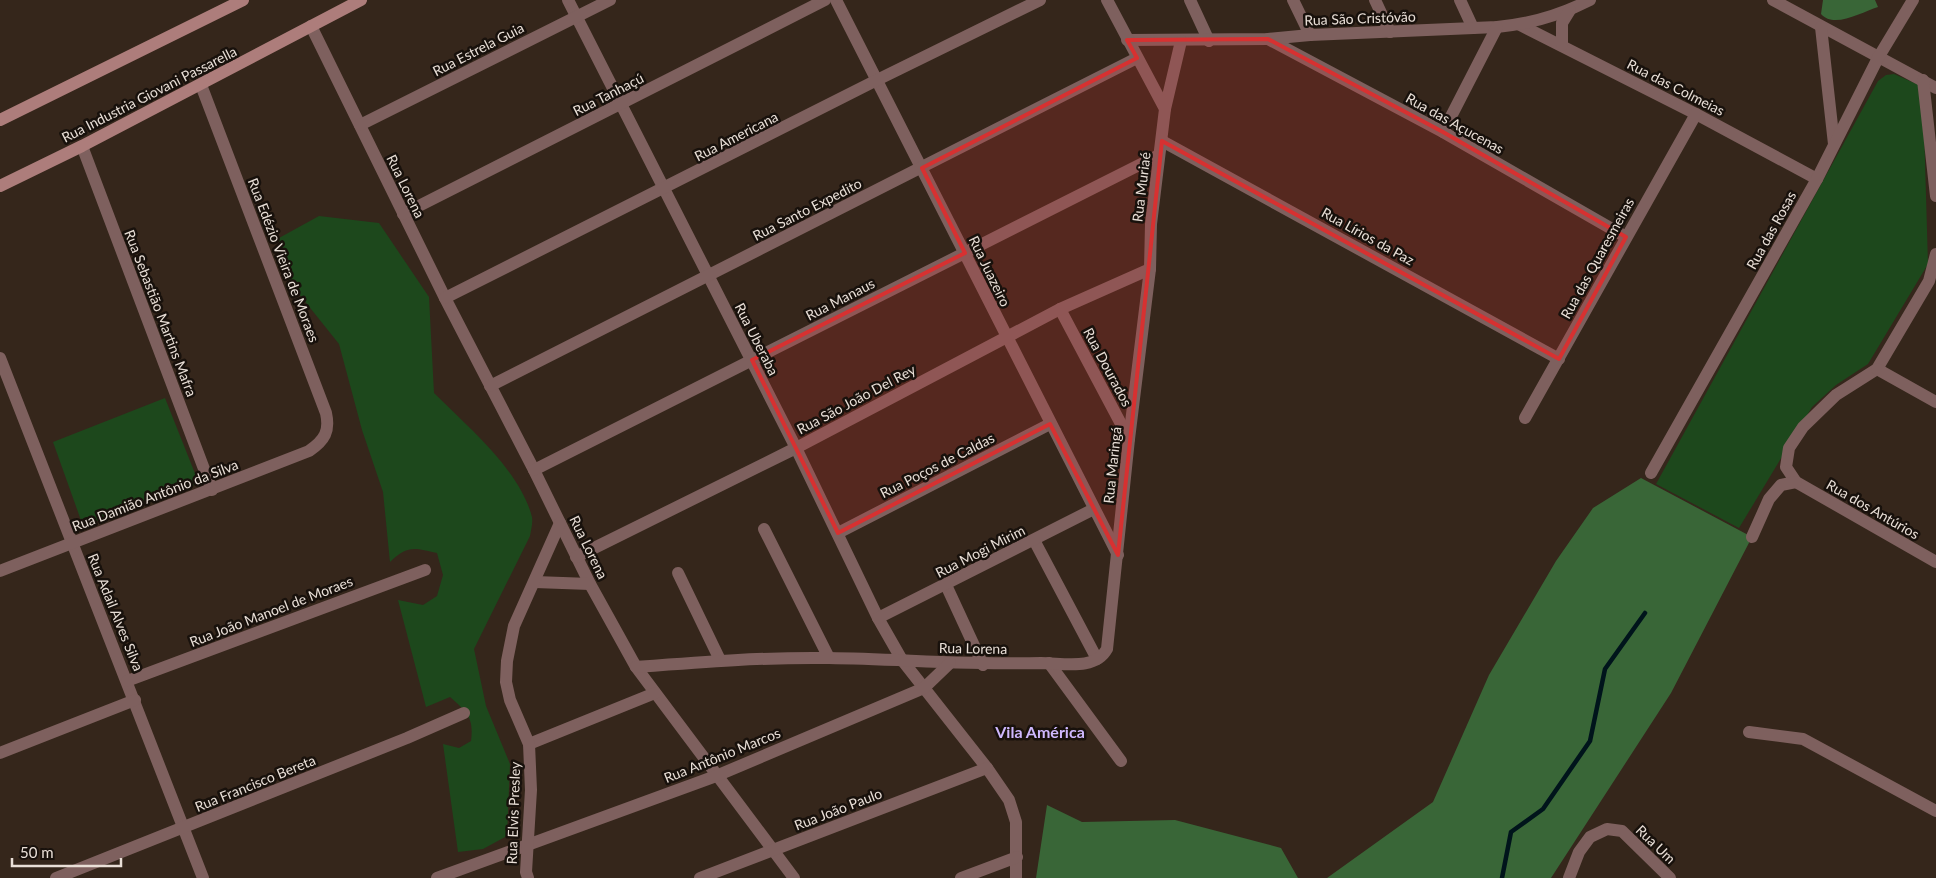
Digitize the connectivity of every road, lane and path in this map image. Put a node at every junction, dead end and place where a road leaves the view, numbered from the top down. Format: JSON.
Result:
{"nodes":[{"id":1,"x":243,"y":0,"type":"edge"},
{"id":2,"x":361,"y":0,"type":"edge"},
{"id":3,"x":568,"y":0,"type":"edge"},
{"id":4,"x":610,"y":0,"type":"edge"},
{"id":5,"x":825,"y":0,"type":"edge"},
{"id":6,"x":836,"y":0,"type":"edge"},
{"id":7,"x":1040,"y":0,"type":"edge"},
{"id":8,"x":1107,"y":0,"type":"edge"},
{"id":9,"x":1190,"y":0,"type":"edge"},
{"id":10,"x":1293,"y":0,"type":"edge"},
{"id":11,"x":1375,"y":0,"type":"edge"},
{"id":12,"x":1460,"y":0,"type":"edge"},
{"id":13,"x":1590,"y":0,"type":"edge"},
{"id":14,"x":1773,"y":0,"type":"edge"},
{"id":15,"x":1913,"y":0,"type":"edge"},
{"id":16,"x":229,"y":3,"type":"edge"},
{"id":17,"x":1568,"y":5,"type":"edge"},
{"id":18,"x":576,"y":17,"type":"junction"},
{"id":19,"x":1520,"y":25,"type":"junction"},
{"id":20,"x":311,"y":26,"type":"junction"},
{"id":21,"x":1473,"y":28,"type":"junction"},
{"id":22,"x":1497,"y":28,"type":"junction"},
{"id":23,"x":1820,"y":28,"type":"junction"},
{"id":24,"x":1390,"y":32,"type":"junction"},
{"id":25,"x":1310,"y":35,"type":"junction"},
{"id":26,"x":1268,"y":39,"type":"junction"},
{"id":27,"x":1127,"y":40,"type":"junction"},
{"id":28,"x":1209,"y":40,"type":"junction"},
{"id":29,"x":1181,"y":41,"type":"junction"},
{"id":30,"x":1562,"y":45,"type":"junction"},
{"id":31,"x":1137,"y":58,"type":"junction"},
{"id":32,"x":1878,"y":58,"type":"junction"},
{"id":33,"x":877,"y":80,"type":"junction"},
{"id":34,"x":1923,"y":80,"type":"junction"},
{"id":35,"x":201,"y":85,"type":"junction"},
{"id":36,"x":1936,"y":88,"type":"edge"},
{"id":37,"x":620,"y":105,"type":"junction"},
{"id":38,"x":1165,"y":109,"type":"junction"},
{"id":39,"x":1696,"y":114,"type":"junction"},
{"id":40,"x":0,"y":120,"type":"edge"},
{"id":41,"x":360,"y":125,"type":"junction"},
{"id":42,"x":1443,"y":132,"type":"junction"},
{"id":43,"x":1936,"y":136,"type":"edge"},
{"id":44,"x":1162,"y":141,"type":"junction"},
{"id":45,"x":1834,"y":144,"type":"junction"},
{"id":46,"x":82,"y":146,"type":"junction"},
{"id":47,"x":1930,"y":153,"type":"junction"},
{"id":48,"x":1159,"y":155,"type":"junction"},
{"id":49,"x":922,"y":168,"type":"junction"},
{"id":50,"x":1817,"y":179,"type":"junction"},
{"id":51,"x":0,"y":186,"type":"edge"},
{"id":52,"x":663,"y":190,"type":"junction"},
{"id":53,"x":1936,"y":196,"type":"edge"},
{"id":54,"x":403,"y":214,"type":"junction"},
{"id":55,"x":1626,"y":237,"type":"junction"},
{"id":56,"x":965,"y":252,"type":"junction"},
{"id":57,"x":1936,"y":254,"type":"edge"},
{"id":58,"x":1150,"y":269,"type":"junction"},
{"id":59,"x":708,"y":276,"type":"junction"},
{"id":60,"x":445,"y":298,"type":"junction"},
{"id":61,"x":1060,"y":309,"type":"junction"},
{"id":62,"x":1006,"y":337,"type":"junction"},
{"id":63,"x":0,"y":358,"type":"edge"},
{"id":64,"x":1559,"y":358,"type":"junction"},
{"id":65,"x":752,"y":360,"type":"junction"},
{"id":66,"x":1877,"y":369,"type":"junction"},
{"id":67,"x":490,"y":386,"type":"junction"},
{"id":68,"x":1936,"y":402,"type":"edge"},
{"id":69,"x":1525,"y":418,"type":"dead end"},
{"id":70,"x":1050,"y":424,"type":"junction"},
{"id":71,"x":1129,"y":439,"type":"junction"},
{"id":72,"x":319,"y":444,"type":"joint"},
{"id":73,"x":796,"y":448,"type":"junction"},
{"id":74,"x":534,"y":470,"type":"junction"},
{"id":75,"x":1651,"y":473,"type":"dead end"},
{"id":76,"x":1796,"y":482,"type":"junction"},
{"id":77,"x":212,"y":490,"type":"junction"},
{"id":78,"x":1094,"y":509,"type":"junction"},
{"id":79,"x":560,"y":523,"type":"junction"},
{"id":80,"x":764,"y":529,"type":"dead end"},
{"id":81,"x":838,"y":533,"type":"junction"},
{"id":82,"x":1752,"y":537,"type":"dead end"},
{"id":83,"x":1034,"y":540,"type":"junction"},
{"id":84,"x":72,"y":543,"type":"junction"},
{"id":85,"x":1118,"y":555,"type":"junction"},
{"id":86,"x":576,"y":557,"type":"junction"},
{"id":87,"x":1936,"y":562,"type":"edge"},
{"id":88,"x":425,"y":570,"type":"dead end"},
{"id":89,"x":0,"y":571,"type":"edge"},
{"id":90,"x":678,"y":572,"type":"dead end"},
{"id":91,"x":535,"y":582,"type":"junction"},
{"id":92,"x":590,"y":584,"type":"junction"},
{"id":93,"x":946,"y":585,"type":"junction"},
{"id":94,"x":878,"y":618,"type":"junction"},
{"id":95,"x":829,"y":658,"type":"junction"},
{"id":96,"x":1097,"y":659,"type":"junction"},
{"id":97,"x":720,"y":660,"type":"junction"},
{"id":98,"x":902,"y":660,"type":"junction"},
{"id":99,"x":950,"y":663,"type":"junction"},
{"id":100,"x":1049,"y":663,"type":"junction"},
{"id":101,"x":983,"y":665,"type":"junction"},
{"id":102,"x":636,"y":667,"type":"junction"},
{"id":103,"x":127,"y":681,"type":"junction"},
{"id":104,"x":924,"y":688,"type":"junction"},
{"id":105,"x":655,"y":693,"type":"junction"},
{"id":106,"x":134,"y":700,"type":"junction"},
{"id":107,"x":464,"y":713,"type":"dead end"},
{"id":108,"x":1750,"y":732,"type":"dead end"},
{"id":109,"x":528,"y":744,"type":"junction"},
{"id":110,"x":0,"y":753,"type":"edge"},
{"id":111,"x":1120,"y":761,"type":"dead end"},
{"id":112,"x":987,"y":768,"type":"junction"},
{"id":113,"x":716,"y":776,"type":"junction"},
{"id":114,"x":1936,"y":811,"type":"edge"},
{"id":115,"x":182,"y":828,"type":"junction"},
{"id":116,"x":529,"y":843,"type":"junction"},
{"id":117,"x":772,"y":850,"type":"junction"},
{"id":118,"x":1017,"y":857,"type":"junction"},
{"id":119,"x":56,"y":878,"type":"edge"},
{"id":120,"x":202,"y":878,"type":"edge"},
{"id":121,"x":437,"y":878,"type":"edge"},
{"id":122,"x":528,"y":878,"type":"edge"},
{"id":123,"x":700,"y":878,"type":"edge"},
{"id":124,"x":794,"y":878,"type":"edge"},
{"id":125,"x":961,"y":878,"type":"edge"},
{"id":126,"x":1016,"y":878,"type":"edge"},
{"id":127,"x":1569,"y":878,"type":"edge"},
{"id":128,"x":1670,"y":878,"type":"edge"}],
"edges":[{"from":1,"to":16,"type":"street"},
{"from":2,"to":20,"type":"street","name":"Rua Industria Giovani Passarella"},
{"from":3,"to":18,"type":"street","name":"Rua Uberaba"},
{"from":4,"to":18,"type":"street","name":"Rua Estrela Guia"},
{"from":5,"to":37,"type":"street","name":"Rua Tanhaçú"},
{"from":6,"to":33,"type":"street","name":"Rua Juazeiro"},
{"from":7,"to":33,"type":"street","name":"Rua Americana"},
{"from":8,"to":27,"type":"street"},
{"from":9,"to":28,"type":"street"},
{"from":10,"to":25,"type":"street"},
{"from":11,"to":24,"type":"street"},
{"from":12,"to":21,"type":"street"},
{"from":13,"to":17,"type":"street","name":"Rua São Cristóvão"},
{"from":14,"to":23,"type":"street"},
{"from":15,"to":32,"type":"street","name":"Rua das Rosas"},
{"from":16,"to":40,"type":"street"},
{"from":17,"to":19,"type":"street","name":"Rua São Cristóvão"},
{"from":17,"to":30,"type":"street"},
{"from":18,"to":37,"type":"street","name":"Rua Uberaba"},
{"from":18,"to":41,"type":"street","name":"Rua Estrela Guia"},
{"from":19,"to":22,"type":"street","name":"Rua São Cristóvão"},
{"from":19,"to":30,"type":"street","name":"Rua das Colmeias"},
{"from":20,"to":35,"type":"street","name":"Rua Industria Giovani Passarella"},
{"from":20,"to":41,"type":"street","name":"Rua Lorena"},
{"from":21,"to":22,"type":"street","name":"Rua São Cristóvão"},
{"from":21,"to":24,"type":"street","name":"Rua São Cristóvão"},
{"from":22,"to":42,"type":"street"},
{"from":23,"to":32,"type":"street"},
{"from":23,"to":45,"type":"street"},
{"from":24,"to":25,"type":"street","name":"Rua São Cristóvão"},
{"from":25,"to":26,"type":"street","name":"Rua São Cristóvão"},
{"from":26,"to":28,"type":"street","name":"Rua São Cristóvão"},
{"from":26,"to":42,"type":"street","name":"Rua das Açucenas"},
{"from":27,"to":29,"type":"street","name":"Rua São Cristóvão"},
{"from":27,"to":31,"type":"street"},
{"from":28,"to":29,"type":"street","name":"Rua São Cristóvão"},
{"from":29,"to":38,"type":"street","name":"Rua Muriaé"},
{"from":30,"to":39,"type":"street","name":"Rua das Colmeias"},
{"from":31,"to":38,"type":"street"},
{"from":31,"to":49,"type":"street","name":"Rua Santo Expedito"},
{"from":32,"to":34,"type":"street"},
{"from":32,"to":45,"type":"street","name":"Rua das Rosas"},
{"from":33,"to":49,"type":"street","name":"Rua Juazeiro"},
{"from":33,"to":52,"type":"street","name":"Rua Americana"},
{"from":34,"to":36,"type":"street"},
{"from":34,"to":47,"type":"street"},
{"from":35,"to":46,"type":"street","name":"Rua Industria Giovani Passarella"},
{"from":35,"to":72,"type":"street","name":"Rua Edézio Vieira de Moraes"},
{"from":37,"to":52,"type":"street","name":"Rua Uberaba"},
{"from":37,"to":54,"type":"street","name":"Rua Tanhaçú"},
{"from":38,"to":44,"type":"street","name":"Rua Muriaé"},
{"from":39,"to":50,"type":"street","name":"Rua das Colmeias"},
{"from":39,"to":55,"type":"street","name":"Rua das Quaresmeiras"},
{"from":41,"to":54,"type":"street","name":"Rua Lorena"},
{"from":42,"to":55,"type":"street","name":"Rua das Açucenas"},
{"from":43,"to":47,"type":"street"},
{"from":44,"to":48,"type":"street","name":"Rua Muriaé"},
{"from":44,"to":64,"type":"street","name":"Rua Lírios da Paz"},
{"from":45,"to":50,"type":"street","name":"Rua das Rosas"},
{"from":46,"to":51,"type":"street","name":"Rua Industria Giovani Passarella"},
{"from":46,"to":77,"type":"street","name":"Rua Sebastião Martins Mafra"},
{"from":47,"to":53,"type":"street"},
{"from":48,"to":56,"type":"street","name":"Rua Manaus"},
{"from":48,"to":58,"type":"street","name":"Rua Muriaé"},
{"from":49,"to":56,"type":"street","name":"Rua Juazeiro"},
{"from":49,"to":59,"type":"street","name":"Rua Santo Expedito"},
{"from":50,"to":75,"type":"street","name":"Rua das Rosas"},
{"from":52,"to":59,"type":"street","name":"Rua Uberaba"},
{"from":52,"to":60,"type":"street","name":"Rua Americana"},
{"from":54,"to":60,"type":"street","name":"Rua Lorena"},
{"from":55,"to":64,"type":"street","name":"Rua das Quaresmeiras"},
{"from":56,"to":62,"type":"street","name":"Rua Juazeiro"},
{"from":56,"to":65,"type":"street","name":"Rua Manaus"},
{"from":57,"to":66,"type":"street"},
{"from":58,"to":61,"type":"street","name":"Rua São João Del Rey"},
{"from":58,"to":71,"type":"street","name":"Rua Maringá"},
{"from":59,"to":65,"type":"street","name":"Rua Uberaba"},
{"from":59,"to":67,"type":"street","name":"Rua Santo Expedito"},
{"from":60,"to":67,"type":"street","name":"Rua Lorena"},
{"from":61,"to":62,"type":"street","name":"Rua São João Del Rey"},
{"from":61,"to":71,"type":"street","name":"Rua Dourados"},
{"from":62,"to":70,"type":"street","name":"Rua Juazeiro"},
{"from":62,"to":73,"type":"street","name":"Rua São João Del Rey"},
{"from":63,"to":84,"type":"street","name":"Rua Adail Alves Silva"},
{"from":64,"to":69,"type":"street","name":"Rua das Quaresmeiras"},
{"from":65,"to":73,"type":"street","name":"Rua Uberaba"},
{"from":65,"to":74,"type":"street","name":"Rua Manaus"},
{"from":66,"to":68,"type":"street"},
{"from":66,"to":76,"type":"street"},
{"from":67,"to":74,"type":"street","name":"Rua Lorena"},
{"from":70,"to":78,"type":"street","name":"Rua Juazeiro"},
{"from":70,"to":81,"type":"street","name":"Rua Poços de Caldas"},
{"from":71,"to":85,"type":"street","name":"Rua Maringá"},
{"from":72,"to":77,"type":"street","name":"Rua Damião Antônio da Silva"},
{"from":73,"to":81,"type":"street","name":"Rua Uberaba"},
{"from":73,"to":86,"type":"street","name":"Rua São João Del Rey"},
{"from":74,"to":79,"type":"street","name":"Rua Lorena"},
{"from":76,"to":82,"type":"street"},
{"from":76,"to":87,"type":"street","name":"Rua dos Antúrios"},
{"from":77,"to":84,"type":"street","name":"Rua Damião Antônio da Silva"},
{"from":78,"to":83,"type":"street","name":"Rua Mogi Mirim"},
{"from":78,"to":85,"type":"street","name":"Rua Juazeiro"},
{"from":79,"to":86,"type":"street","name":"Rua Lorena"},
{"from":79,"to":91,"type":"street","name":"Rua Elvis Presley"},
{"from":80,"to":95,"type":"street"},
{"from":81,"to":94,"type":"street","name":"Rua Uberaba"},
{"from":83,"to":93,"type":"street","name":"Rua Mogi Mirim"},
{"from":83,"to":96,"type":"street"},
{"from":84,"to":89,"type":"street","name":"Rua Damião Antônio da Silva"},
{"from":84,"to":103,"type":"street","name":"Rua Adail Alves Silva"},
{"from":85,"to":96,"type":"street","name":"Rua Maringá"},
{"from":86,"to":92,"type":"street","name":"Rua Lorena"},
{"from":88,"to":103,"type":"street","name":"Rua João Manoel de Moraes"},
{"from":90,"to":97,"type":"street"},
{"from":91,"to":92,"type":"street"},
{"from":91,"to":109,"type":"street","name":"Rua Elvis Presley"},
{"from":92,"to":102,"type":"street","name":"Rua Lorena"},
{"from":93,"to":94,"type":"street","name":"Rua Mogi Mirim"},
{"from":93,"to":101,"type":"street"},
{"from":94,"to":98,"type":"street","name":"Rua Uberaba"},
{"from":95,"to":97,"type":"street","name":"Rua Lorena"},
{"from":95,"to":98,"type":"street","name":"Rua Lorena"},
{"from":96,"to":100,"type":"street","name":"Rua Lorena"},
{"from":97,"to":102,"type":"street","name":"Rua Lorena"},
{"from":98,"to":99,"type":"street","name":"Rua Lorena"},
{"from":98,"to":104,"type":"street","name":"Rua Uberaba"},
{"from":99,"to":101,"type":"street","name":"Rua Lorena"},
{"from":99,"to":104,"type":"street"},
{"from":100,"to":101,"type":"street","name":"Rua Lorena"},
{"from":100,"to":111,"type":"street"},
{"from":102,"to":105,"type":"street"},
{"from":103,"to":106,"type":"street","name":"Rua Adail Alves Silva"},
{"from":104,"to":112,"type":"street","name":"Rua Uberaba"},
{"from":104,"to":113,"type":"street","name":"Rua Antônio Marcos"},
{"from":105,"to":109,"type":"street"},
{"from":105,"to":113,"type":"street"},
{"from":106,"to":110,"type":"street"},
{"from":106,"to":115,"type":"street","name":"Rua Adail Alves Silva"},
{"from":107,"to":115,"type":"street","name":"Rua Francisco Bereta"},
{"from":108,"to":114,"type":"street"},
{"from":109,"to":116,"type":"street","name":"Rua Elvis Presley"},
{"from":112,"to":117,"type":"street","name":"Rua João Paulo"},
{"from":112,"to":118,"type":"street","name":"Rua Uberaba"},
{"from":113,"to":116,"type":"street","name":"Rua Antônio Marcos"},
{"from":113,"to":117,"type":"street"},
{"from":115,"to":119,"type":"street","name":"Rua Francisco Bereta"},
{"from":115,"to":120,"type":"street","name":"Rua Adail Alves Silva"},
{"from":116,"to":121,"type":"street","name":"Rua Antônio Marcos"},
{"from":116,"to":122,"type":"street","name":"Rua Elvis Presley"},
{"from":117,"to":123,"type":"street","name":"Rua João Paulo"},
{"from":117,"to":124,"type":"street"},
{"from":118,"to":125,"type":"street"},
{"from":118,"to":126,"type":"street","name":"Rua Uberaba"},
{"from":127,"to":128,"type":"street","name":"Rua Um"}]}
